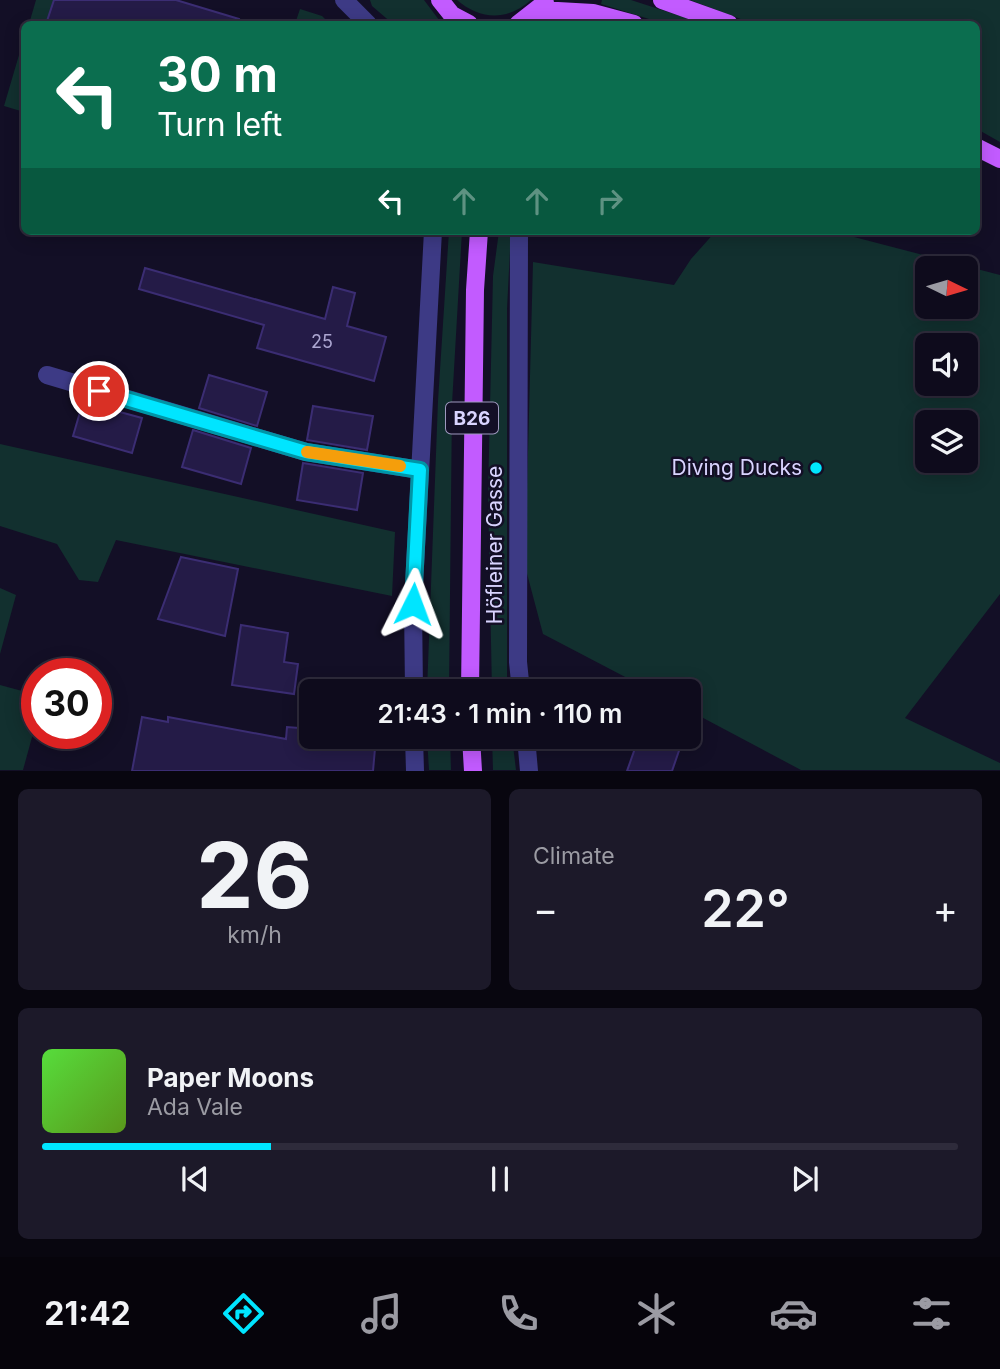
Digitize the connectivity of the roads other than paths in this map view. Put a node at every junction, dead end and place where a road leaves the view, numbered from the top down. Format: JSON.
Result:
{"nodes":[{"id":1,"x":344,"y":0,"type":"edge"},
{"id":2,"x":440,"y":0,"type":"edge"},
{"id":3,"x":662,"y":0,"type":"edge"},
{"id":4,"x":544,"y":5,"type":"edge"},
{"id":5,"x":591,"y":19,"type":"edge"},
{"id":6,"x":365,"y":21,"type":"edge"},
{"id":7,"x":463,"y":21,"type":"edge"},
{"id":8,"x":522,"y":21,"type":"edge"},
{"id":9,"x":721,"y":21,"type":"edge"},
{"id":10,"x":980,"y":150,"type":"edge"},
{"id":11,"x":1000,"y":159,"type":"edge"},
{"id":12,"x":433,"y":235,"type":"edge"},
{"id":13,"x":479,"y":235,"type":"edge"},
{"id":14,"x":519,"y":235,"type":"edge"},
{"id":15,"x":47,"y":375,"type":"dead end"},
{"id":16,"x":420,"y":470,"type":"junction"},
{"id":17,"x":414,"y":679,"type":"edge"},
{"id":18,"x":470,"y":679,"type":"edge"},
{"id":19,"x":520,"y":679,"type":"edge"},
{"id":20,"x":414,"y":749,"type":"edge"},
{"id":21,"x":472,"y":749,"type":"edge"},
{"id":22,"x":527,"y":749,"type":"edge"},
{"id":23,"x":415,"y":771,"type":"edge"},
{"id":24,"x":473,"y":771,"type":"edge"},
{"id":25,"x":529,"y":771,"type":"edge"}],
"edges":[{"from":1,"to":6,"type":"street"},
{"from":2,"to":7,"type":"main road"},
{"from":3,"to":9,"type":"main road"},
{"from":4,"to":5,"type":"main road"},
{"from":4,"to":8,"type":"main road"},
{"from":10,"to":11,"type":"main road"},
{"from":12,"to":16,"type":"street"},
{"from":13,"to":18,"type":"main road","number":"B26"},
{"from":14,"to":19,"type":"street","name":"Höfleiner Gasse"},
{"from":15,"to":16,"type":"street"},
{"from":16,"to":17,"type":"street"},
{"from":20,"to":23,"type":"street"},
{"from":21,"to":24,"type":"main road"},
{"from":22,"to":25,"type":"street"}]}
